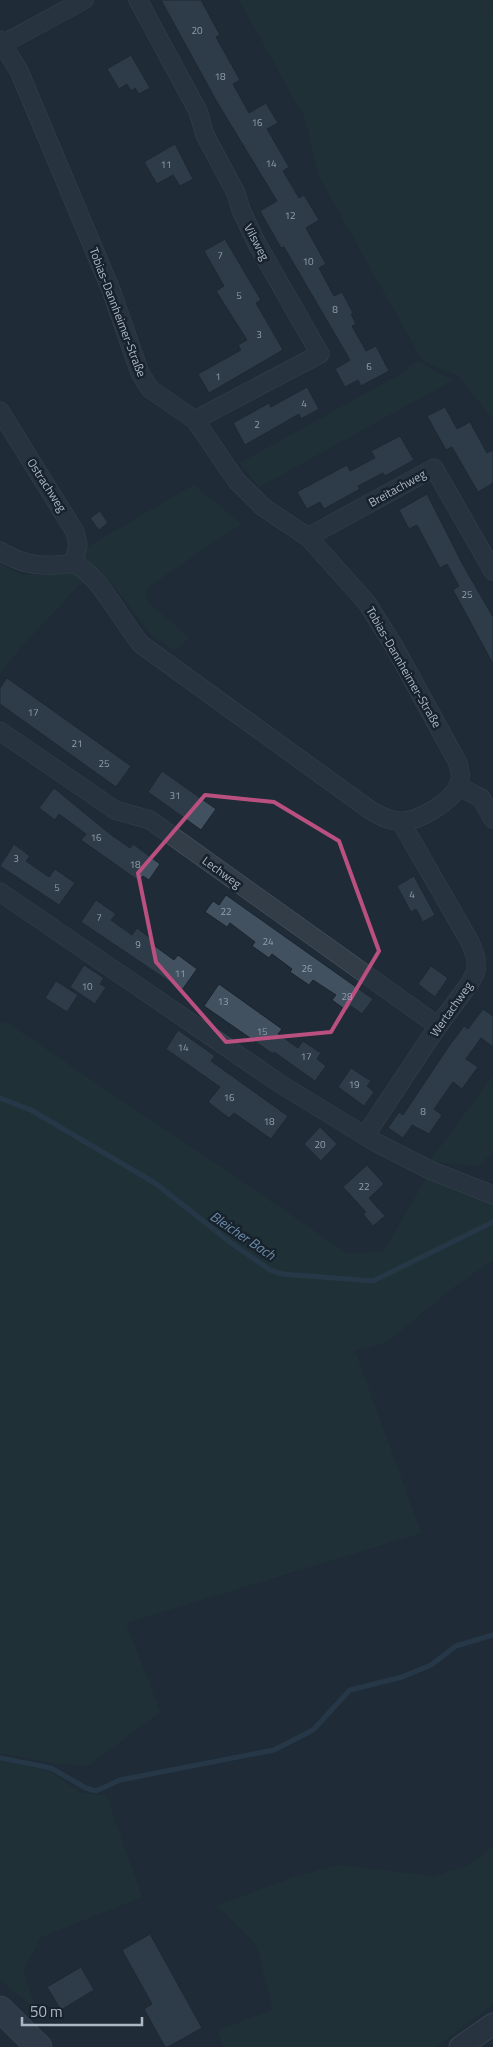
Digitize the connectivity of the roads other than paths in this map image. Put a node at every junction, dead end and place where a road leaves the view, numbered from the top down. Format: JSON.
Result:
{"nodes":[{"id":1,"x":84,"y":0,"type":"edge"},
{"id":2,"x":138,"y":0,"type":"edge"},
{"id":3,"x":1,"y":42,"type":"edge"},
{"id":4,"x":0,"y":411,"type":"edge"},
{"id":5,"x":195,"y":420,"type":"junction"},
{"id":6,"x":308,"y":537,"type":"junction"},
{"id":7,"x":0,"y":551,"type":"edge"},
{"id":8,"x":73,"y":564,"type":"junction"},
{"id":9,"x":493,"y":571,"type":"edge"},
{"id":10,"x":0,"y":731,"type":"edge"},
{"id":11,"x":458,"y":786,"type":"junction"},
{"id":12,"x":493,"y":819,"type":"edge"},
{"id":13,"x":401,"y":822,"type":"junction"},
{"id":14,"x":0,"y":892,"type":"edge"},
{"id":15,"x":438,"y":1026,"type":"junction"},
{"id":16,"x":365,"y":1136,"type":"junction"},
{"id":17,"x":493,"y":1195,"type":"edge"},
{"id":18,"x":0,"y":2009,"type":"edge"},
{"id":19,"x":493,"y":2024,"type":"edge"},
{"id":20,"x":39,"y":2047,"type":"edge"},
{"id":21,"x":460,"y":2047,"type":"edge"}],
"edges":[{"from":1,"to":3,"type":"street"},
{"from":2,"to":5,"type":"street","name":"Vilsweg"},
{"from":3,"to":5,"type":"street","name":"Tobias-Dannheimer-Straße"},
{"from":4,"to":8,"type":"street","name":"Ostrachweg"},
{"from":5,"to":6,"type":"street","name":"Tobias-Dannheimer-Straße"},
{"from":6,"to":9,"type":"street","name":"Breitachweg"},
{"from":6,"to":11,"type":"street","name":"Tobias-Dannheimer-Straße"},
{"from":7,"to":8,"type":"street"},
{"from":8,"to":13,"type":"street"},
{"from":10,"to":15,"type":"street","name":"Lechweg"},
{"from":11,"to":12,"type":"street"},
{"from":11,"to":13,"type":"street"},
{"from":13,"to":15,"type":"street","name":"Wertachweg"},
{"from":14,"to":16,"type":"street"},
{"from":15,"to":16,"type":"street","name":"Wertachweg"},
{"from":16,"to":17,"type":"street"},
{"from":18,"to":20,"type":"main road"},
{"from":19,"to":21,"type":"street"}]}
